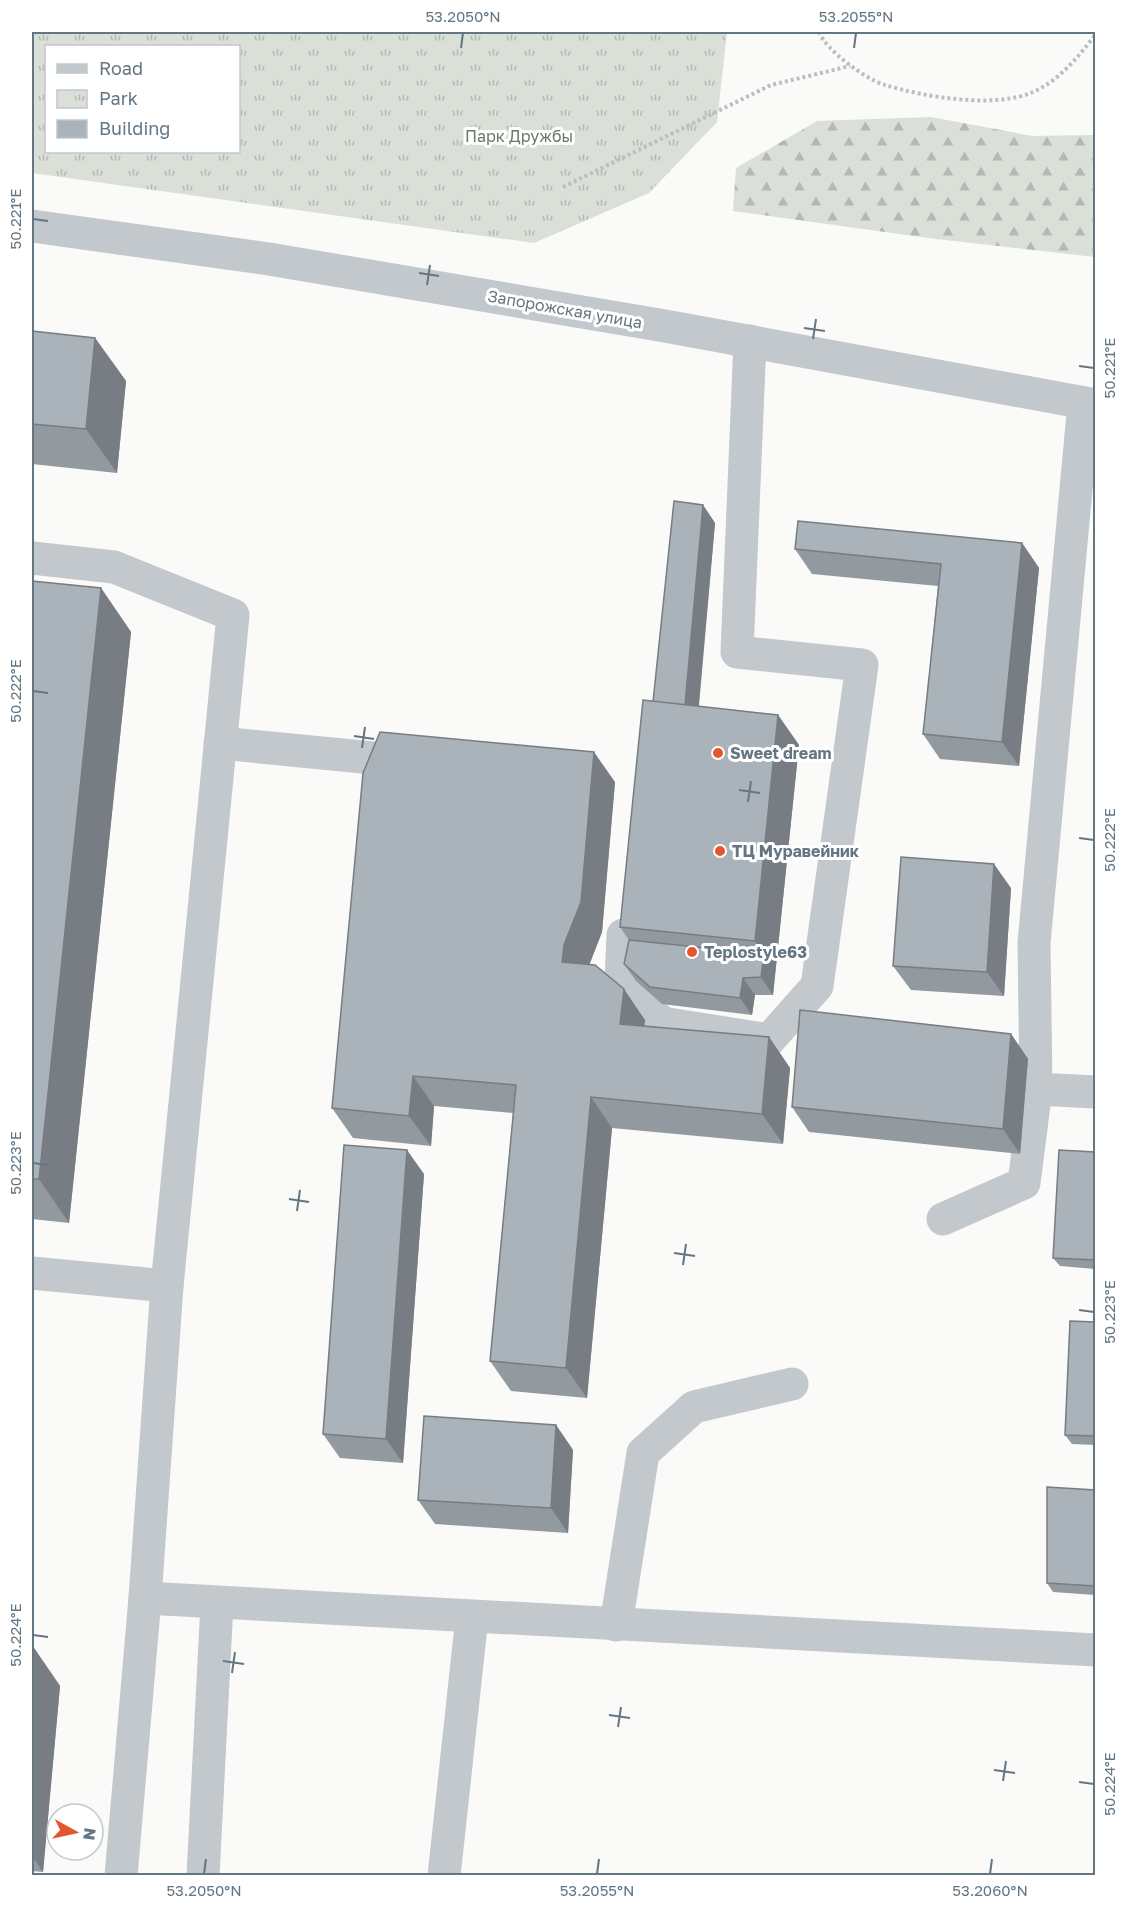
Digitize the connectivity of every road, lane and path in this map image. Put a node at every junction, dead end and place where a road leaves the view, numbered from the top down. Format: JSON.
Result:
{"nodes":[{"id":1,"x":819,"y":32,"type":"edge"},
{"id":2,"x":1095,"y":34,"type":"edge"},
{"id":3,"x":850,"y":66,"type":"junction"},
{"id":4,"x":563,"y":187,"type":"dead end"},
{"id":5,"x":32,"y":226,"type":"edge"},
{"id":6,"x":750,"y":341,"type":"junction"},
{"id":7,"x":1090,"y":404,"type":"edge"},
{"id":8,"x":32,"y":558,"type":"edge"},
{"id":9,"x":220,"y":743,"type":"junction"},
{"id":10,"x":383,"y":759,"type":"edge"},
{"id":11,"x":623,"y":935,"type":"edge"},
{"id":12,"x":1036,"y":1089,"type":"junction"},
{"id":13,"x":1095,"y":1092,"type":"edge"},
{"id":14,"x":943,"y":1220,"type":"dead end"},
{"id":15,"x":32,"y":1274,"type":"edge"},
{"id":16,"x":167,"y":1286,"type":"junction"},
{"id":17,"x":792,"y":1384,"type":"dead end"},
{"id":18,"x":146,"y":1598,"type":"junction"},
{"id":19,"x":217,"y":1603,"type":"junction"},
{"id":20,"x":472,"y":1617,"type":"junction"},
{"id":21,"x":616,"y":1625,"type":"junction"},
{"id":22,"x":1095,"y":1650,"type":"edge"},
{"id":23,"x":122,"y":1875,"type":"edge"},
{"id":24,"x":202,"y":1875,"type":"edge"},
{"id":25,"x":444,"y":1875,"type":"edge"}],
"edges":[{"from":1,"to":3,"type":"path"},
{"from":2,"to":3,"type":"path"},
{"from":3,"to":4,"type":"path"},
{"from":5,"to":6,"type":"street","name":"Запорожская улица"},
{"from":6,"to":7,"type":"street","name":"Запорожская улица"},
{"from":6,"to":11,"type":"street"},
{"from":7,"to":12,"type":"street"},
{"from":8,"to":9,"type":"street"},
{"from":9,"to":10,"type":"street"},
{"from":9,"to":16,"type":"street"},
{"from":12,"to":13,"type":"street"},
{"from":12,"to":14,"type":"street"},
{"from":15,"to":16,"type":"street"},
{"from":16,"to":18,"type":"street"},
{"from":17,"to":21,"type":"street"},
{"from":18,"to":19,"type":"street"},
{"from":18,"to":23,"type":"street"},
{"from":19,"to":20,"type":"street"},
{"from":19,"to":24,"type":"street"},
{"from":20,"to":21,"type":"street"},
{"from":20,"to":25,"type":"street"},
{"from":21,"to":22,"type":"street"}]}
